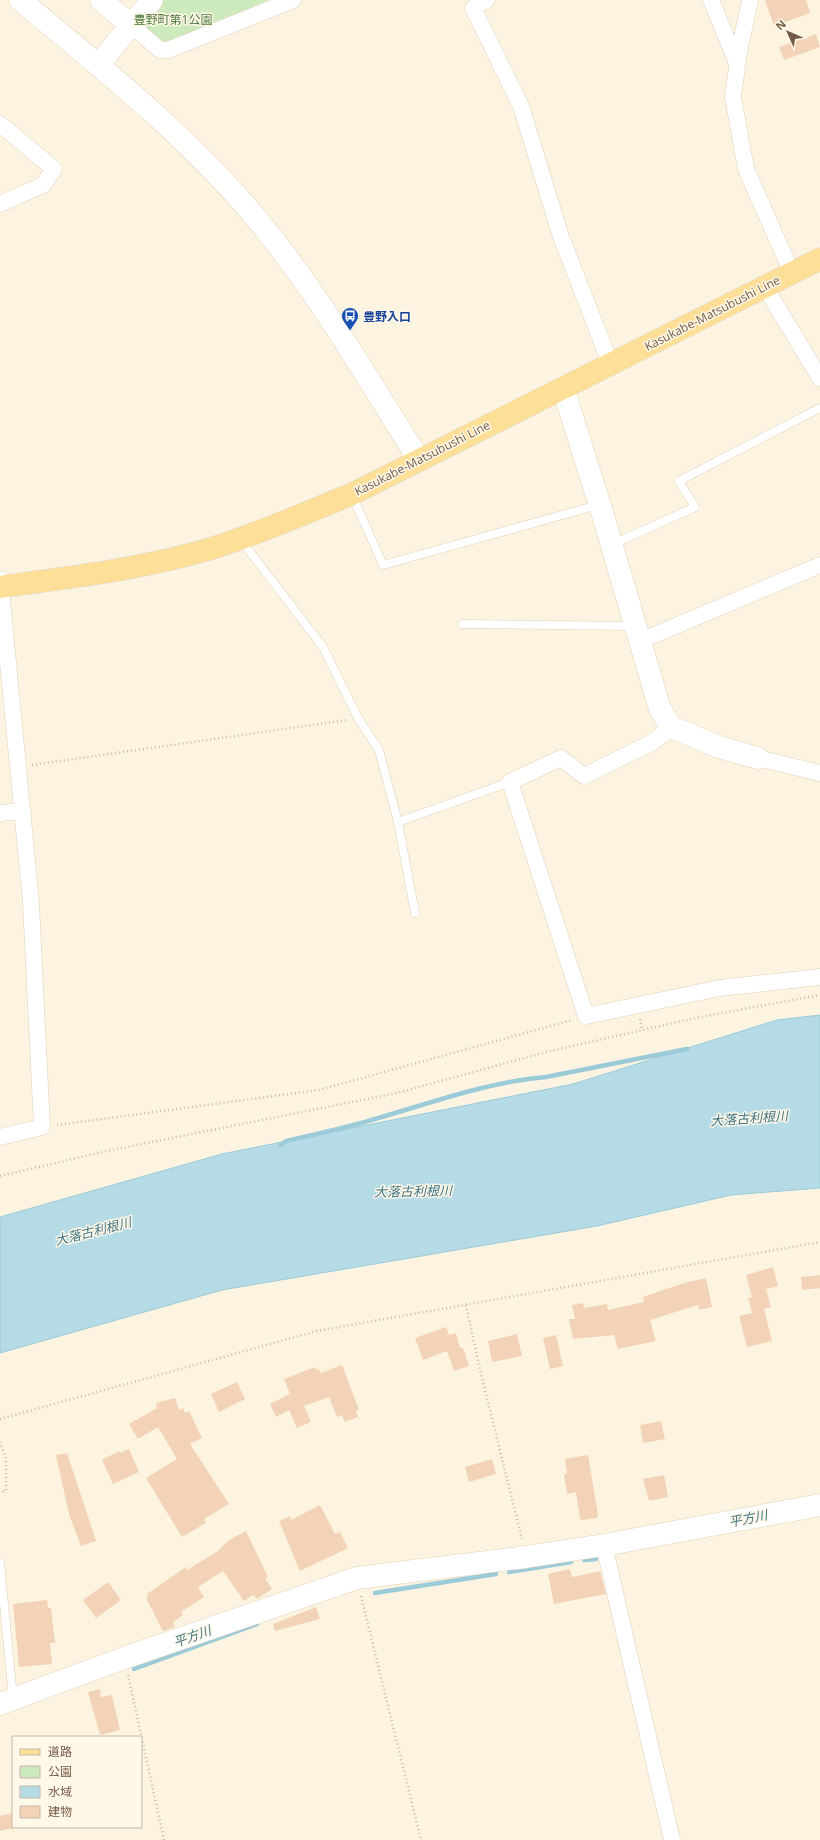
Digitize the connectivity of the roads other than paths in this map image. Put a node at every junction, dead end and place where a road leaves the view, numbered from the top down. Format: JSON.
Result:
{"nodes":[{"id":1,"x":20,"y":0,"type":"edge"},
{"id":2,"x":101,"y":0,"type":"edge"},
{"id":3,"x":152,"y":0,"type":"edge"},
{"id":4,"x":293,"y":0,"type":"edge"},
{"id":5,"x":487,"y":0,"type":"edge"},
{"id":6,"x":711,"y":0,"type":"edge"},
{"id":7,"x":750,"y":0,"type":"edge"},
{"id":8,"x":131,"y":25,"type":"junction"},
{"id":9,"x":98,"y":64,"type":"junction"},
{"id":10,"x":738,"y":67,"type":"junction"},
{"id":11,"x":0,"y":124,"type":"edge"},
{"id":12,"x":0,"y":204,"type":"edge"},
{"id":13,"x":820,"y":259,"type":"edge"},
{"id":14,"x":792,"y":273,"type":"junction"},
{"id":15,"x":765,"y":287,"type":"junction"},
{"id":16,"x":611,"y":365,"type":"junction"},
{"id":17,"x":820,"y":378,"type":"edge"},
{"id":18,"x":563,"y":388,"type":"junction"},
{"id":19,"x":820,"y":408,"type":"edge"},
{"id":20,"x":419,"y":460,"type":"junction"},
{"id":21,"x":352,"y":494,"type":"junction"},
{"id":22,"x":600,"y":504,"type":"junction"},
{"id":23,"x":240,"y":539,"type":"junction"},
{"id":24,"x":612,"y":545,"type":"junction"},
{"id":25,"x":820,"y":565,"type":"edge"},
{"id":26,"x":1,"y":584,"type":"edge"},
{"id":27,"x":462,"y":624,"type":"dead end"},
{"id":28,"x":638,"y":634,"type":"junction"},
{"id":29,"x":671,"y":727,"type":"junction"},
{"id":30,"x":758,"y":758,"type":"joint"},
{"id":31,"x":820,"y":773,"type":"edge"},
{"id":32,"x":510,"y":782,"type":"junction"},
{"id":33,"x":23,"y":811,"type":"junction"},
{"id":34,"x":0,"y":813,"type":"edge"},
{"id":35,"x":398,"y":822,"type":"junction"},
{"id":36,"x":415,"y":913,"type":"dead end"},
{"id":37,"x":820,"y":977,"type":"edge"},
{"id":38,"x":0,"y":1137,"type":"edge"},
{"id":39,"x":820,"y":1505,"type":"edge"},
{"id":40,"x":604,"y":1545,"type":"junction"},
{"id":41,"x":0,"y":1563,"type":"edge"},
{"id":42,"x":7,"y":1702,"type":"edge"},
{"id":43,"x":672,"y":1840,"type":"edge"}],
"edges":[{"from":1,"to":9,"type":"street"},
{"from":2,"to":8,"type":"street"},
{"from":3,"to":8,"type":"street"},
{"from":4,"to":8,"type":"street"},
{"from":5,"to":16,"type":"street"},
{"from":6,"to":10,"type":"street"},
{"from":7,"to":10,"type":"street"},
{"from":8,"to":9,"type":"street"},
{"from":9,"to":20,"type":"street"},
{"from":10,"to":14,"type":"street"},
{"from":11,"to":12,"type":"street"},
{"from":13,"to":14,"type":"main road","name":"Kasukabe-Matsubushi Line"},
{"from":14,"to":15,"type":"main road","name":"Kasukabe-Matsubushi Line"},
{"from":15,"to":16,"type":"main road","name":"Kasukabe-Matsubushi Line"},
{"from":15,"to":17,"type":"street"},
{"from":16,"to":18,"type":"main road","name":"Kasukabe-Matsubushi Line"},
{"from":18,"to":20,"type":"main road","name":"Kasukabe-Matsubushi Line"},
{"from":18,"to":22,"type":"street"},
{"from":19,"to":24,"type":"lane"},
{"from":20,"to":21,"type":"main road","name":"Kasukabe-Matsubushi Line"},
{"from":21,"to":22,"type":"lane"},
{"from":21,"to":23,"type":"main road","name":"Kasukabe-Matsubushi Line"},
{"from":22,"to":24,"type":"street"},
{"from":23,"to":26,"type":"main road","name":"Kasukabe-Matsubushi Line"},
{"from":23,"to":35,"type":"lane"},
{"from":24,"to":28,"type":"street"},
{"from":25,"to":28,"type":"street"},
{"from":26,"to":33,"type":"street"},
{"from":27,"to":28,"type":"lane"},
{"from":28,"to":29,"type":"street"},
{"from":29,"to":30,"type":"street"},
{"from":29,"to":32,"type":"street"},
{"from":30,"to":31,"type":"street"},
{"from":32,"to":35,"type":"lane"},
{"from":32,"to":37,"type":"street"},
{"from":33,"to":34,"type":"street"},
{"from":33,"to":38,"type":"street"},
{"from":35,"to":36,"type":"lane"},
{"from":39,"to":40,"type":"street"},
{"from":40,"to":42,"type":"street"},
{"from":40,"to":43,"type":"street"},
{"from":41,"to":42,"type":"lane"}]}
